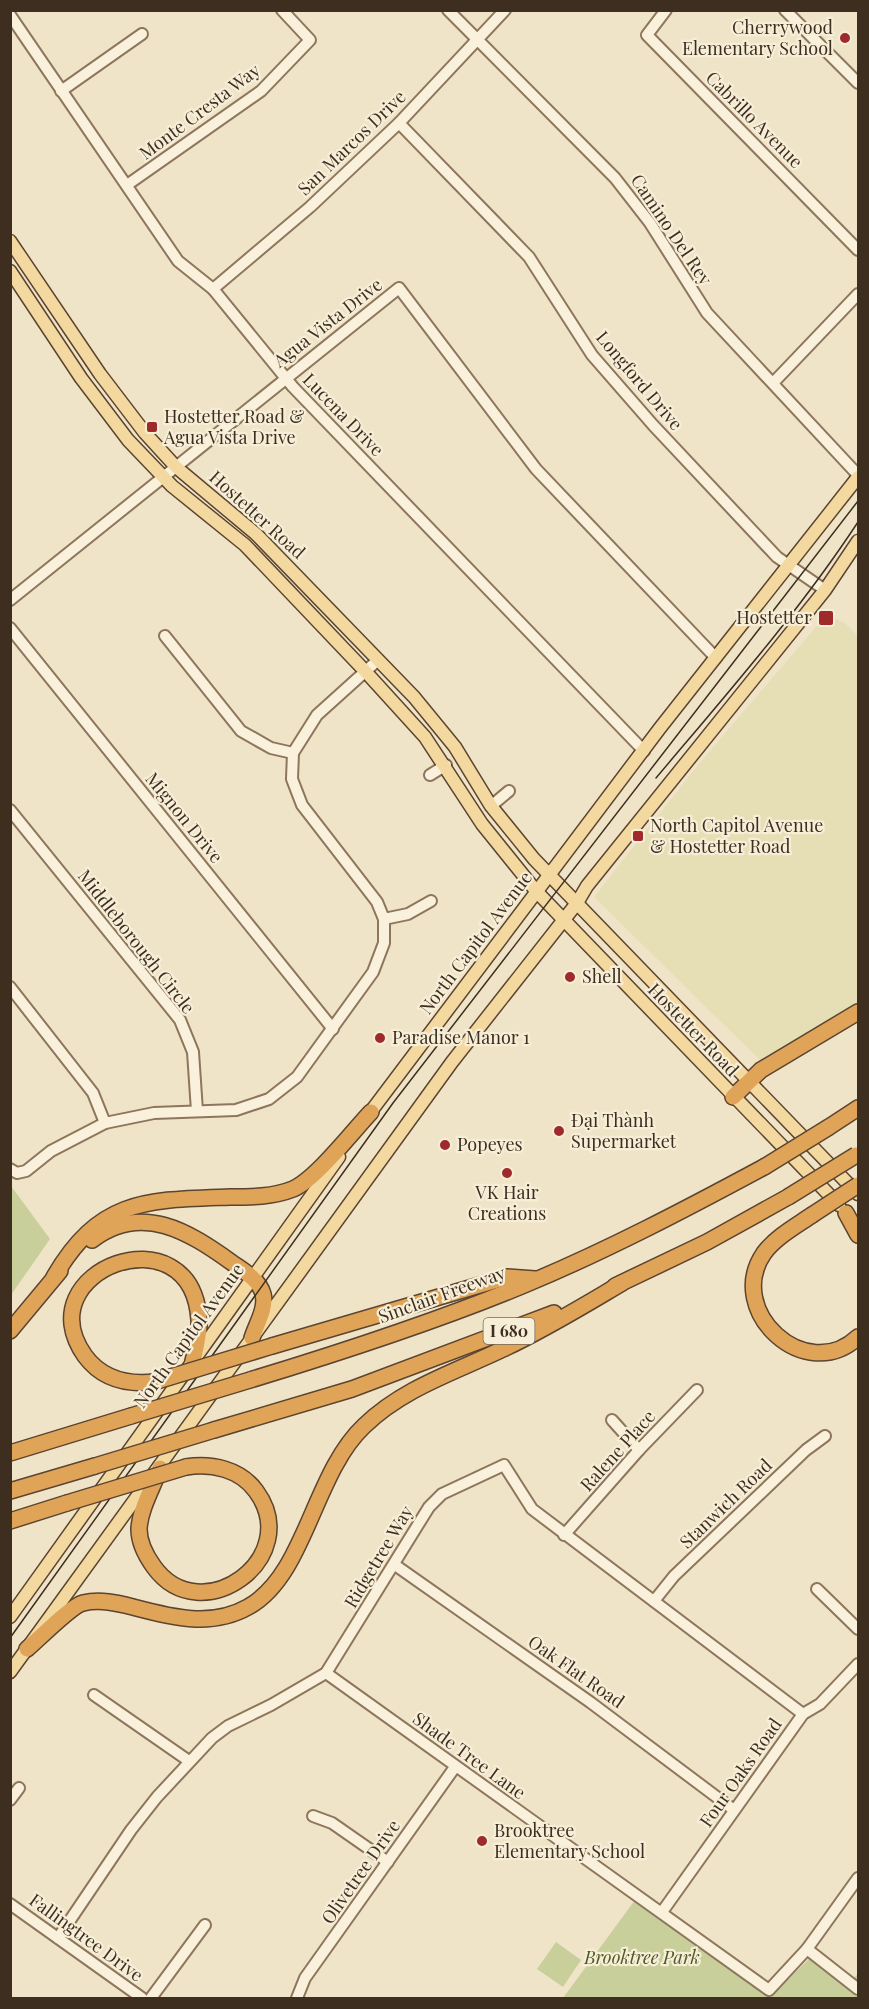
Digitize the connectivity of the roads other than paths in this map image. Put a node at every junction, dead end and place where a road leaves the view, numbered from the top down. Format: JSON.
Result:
{"nodes":[{"id":1,"x":282,"y":10,"type":"edge"},
{"id":2,"x":448,"y":10,"type":"edge"},
{"id":3,"x":505,"y":10,"type":"edge"},
{"id":4,"x":666,"y":10,"type":"edge"},
{"id":5,"x":785,"y":10,"type":"edge"},
{"id":6,"x":10,"y":15,"type":"edge"},
{"id":7,"x":142,"y":34,"type":"dead end"},
{"id":8,"x":478,"y":40,"type":"junction"},
{"id":9,"x":858,"y":83,"type":"edge"},
{"id":10,"x":61,"y":91,"type":"junction"},
{"id":11,"x":399,"y":123,"type":"junction"},
{"id":12,"x":128,"y":185,"type":"junction"},
{"id":13,"x":10,"y":241,"type":"edge"},
{"id":14,"x":858,"y":250,"type":"edge"},
{"id":15,"x":10,"y":271,"type":"edge"},
{"id":16,"x":213,"y":289,"type":"junction"},
{"id":17,"x":858,"y":294,"type":"edge"},
{"id":18,"x":284,"y":378,"type":"junction"},
{"id":19,"x":773,"y":383,"type":"junction"},
{"id":20,"x":176,"y":467,"type":"junction"},
{"id":21,"x":858,"y":476,"type":"edge"},
{"id":22,"x":163,"y":477,"type":"junction"},
{"id":23,"x":858,"y":541,"type":"edge"},
{"id":24,"x":789,"y":565,"type":"junction"},
{"id":25,"x":825,"y":590,"type":"junction"},
{"id":26,"x":10,"y":600,"type":"edge"},
{"id":27,"x":10,"y":628,"type":"edge"},
{"id":28,"x":165,"y":636,"type":"dead end"},
{"id":29,"x":716,"y":658,"type":"junction"},
{"id":30,"x":378,"y":660,"type":"junction"},
{"id":31,"x":365,"y":671,"type":"junction"},
{"id":32,"x":644,"y":751,"type":"junction"},
{"id":33,"x":293,"y":753,"type":"junction"},
{"id":34,"x":446,"y":765,"type":"junction"},
{"id":35,"x":430,"y":775,"type":"dead end"},
{"id":36,"x":509,"y":791,"type":"dead end"},
{"id":37,"x":491,"y":806,"type":"junction"},
{"id":38,"x":10,"y":810,"type":"edge"},
{"id":39,"x":550,"y":874,"type":"junction"},
{"id":40,"x":536,"y":891,"type":"junction"},
{"id":41,"x":431,"y":901,"type":"dead end"},
{"id":42,"x":577,"y":903,"type":"junction"},
{"id":43,"x":384,"y":920,"type":"junction"},
{"id":44,"x":562,"y":920,"type":"junction"},
{"id":45,"x":10,"y":987,"type":"edge"},
{"id":46,"x":858,"y":1012,"type":"edge"},
{"id":47,"x":333,"y":1029,"type":"junction"},
{"id":48,"x":748,"y":1080,"type":"junction"},
{"id":49,"x":733,"y":1097,"type":"junction"},
{"id":50,"x":858,"y":1108,"type":"edge"},
{"id":51,"x":197,"y":1111,"type":"junction"},
{"id":52,"x":371,"y":1112,"type":"junction"},
{"id":53,"x":105,"y":1124,"type":"junction"},
{"id":54,"x":857,"y":1154,"type":"edge"},
{"id":55,"x":14,"y":1171,"type":"edge"},
{"id":56,"x":858,"y":1185,"type":"edge"},
{"id":57,"x":858,"y":1194,"type":"edge"},
{"id":58,"x":846,"y":1213,"type":"junction"},
{"id":59,"x":858,"y":1226,"type":"edge"},
{"id":60,"x":858,"y":1236,"type":"edge"},
{"id":61,"x":54,"y":1276,"type":"junction"},
{"id":62,"x":252,"y":1278,"type":"junction"},
{"id":63,"x":538,"y":1279,"type":"junction"},
{"id":64,"x":622,"y":1283,"type":"junction"},
{"id":65,"x":10,"y":1331,"type":"edge"},
{"id":66,"x":858,"y":1337,"type":"edge"},
{"id":67,"x":252,"y":1338,"type":"junction"},
{"id":68,"x":193,"y":1361,"type":"junction"},
{"id":69,"x":697,"y":1390,"type":"dead end"},
{"id":70,"x":612,"y":1420,"type":"dead end"},
{"id":71,"x":825,"y":1436,"type":"dead end"},
{"id":72,"x":639,"y":1450,"type":"junction"},
{"id":73,"x":10,"y":1453,"type":"edge"},
{"id":74,"x":160,"y":1468,"type":"junction"},
{"id":75,"x":10,"y":1491,"type":"edge"},
{"id":76,"x":10,"y":1521,"type":"edge"},
{"id":77,"x":564,"y":1535,"type":"junction"},
{"id":78,"x":395,"y":1565,"type":"junction"},
{"id":79,"x":817,"y":1589,"type":"dead end"},
{"id":80,"x":654,"y":1601,"type":"junction"},
{"id":81,"x":10,"y":1617,"type":"edge"},
{"id":82,"x":858,"y":1629,"type":"edge"},
{"id":83,"x":27,"y":1648,"type":"junction"},
{"id":84,"x":858,"y":1664,"type":"edge"},
{"id":85,"x":10,"y":1672,"type":"edge"},
{"id":86,"x":326,"y":1673,"type":"junction"},
{"id":87,"x":94,"y":1695,"type":"dead end"},
{"id":88,"x":803,"y":1714,"type":"junction"},
{"id":89,"x":189,"y":1761,"type":"junction"},
{"id":90,"x":455,"y":1767,"type":"junction"},
{"id":91,"x":20,"y":1788,"type":"dead end"},
{"id":92,"x":10,"y":1800,"type":"edge"},
{"id":93,"x":734,"y":1810,"type":"junction"},
{"id":94,"x":313,"y":1816,"type":"dead end"},
{"id":95,"x":388,"y":1862,"type":"junction"},
{"id":96,"x":858,"y":1878,"type":"edge"},
{"id":97,"x":10,"y":1904,"type":"edge"},
{"id":98,"x":662,"y":1912,"type":"junction"},
{"id":99,"x":205,"y":1925,"type":"dead end"},
{"id":100,"x":58,"y":1938,"type":"junction"},
{"id":101,"x":807,"y":1949,"type":"junction"},
{"id":102,"x":858,"y":1989,"type":"edge"},
{"id":103,"x":142,"y":1998,"type":"edge"},
{"id":104,"x":151,"y":1998,"type":"edge"},
{"id":105,"x":297,"y":1998,"type":"edge"}],
"edges":[{"from":1,"to":12,"type":"street","name":"Monte Cresta Way"},
{"from":2,"to":8,"type":"street","name":"Camino Del Rey"},
{"from":3,"to":8,"type":"street","name":"San Marcos Drive"},
{"from":4,"to":14,"type":"street","name":"Cabrillo Avenue"},
{"from":5,"to":9,"type":"street"},
{"from":6,"to":10,"type":"street","name":"Lucena Drive"},
{"from":7,"to":10,"type":"street"},
{"from":8,"to":11,"type":"street","name":"San Marcos Drive"},
{"from":8,"to":19,"type":"street","name":"Camino Del Rey"},
{"from":10,"to":12,"type":"street","name":"Lucena Drive"},
{"from":11,"to":16,"type":"street","name":"San Marcos Drive"},
{"from":11,"to":24,"type":"street","name":"Longford Drive"},
{"from":12,"to":16,"type":"street","name":"Lucena Drive"},
{"from":13,"to":20,"type":"main road","name":"Hostetter Road"},
{"from":15,"to":22,"type":"main road","name":"Hostetter Road"},
{"from":16,"to":18,"type":"street","name":"Lucena Drive"},
{"from":17,"to":19,"type":"street"},
{"from":18,"to":20,"type":"street","name":"Agua Vista Drive"},
{"from":18,"to":29,"type":"street","name":"Agua Vista Drive"},
{"from":18,"to":32,"type":"street","name":"Lucena Drive"},
{"from":19,"to":21,"type":"street","name":"Camino Del Rey"},
{"from":20,"to":22,"type":"street","name":"Agua Vista Drive"},
{"from":20,"to":30,"type":"main road","name":"Hostetter Road"},
{"from":21,"to":24,"type":"main road","name":"North Capitol Avenue"},
{"from":22,"to":26,"type":"street","name":"Agua Vista Drive"},
{"from":22,"to":31,"type":"main road","name":"Hostetter Road"},
{"from":23,"to":25,"type":"main road"},
{"from":24,"to":25,"type":"street","name":"Longford Drive"},
{"from":24,"to":29,"type":"main road","name":"North Capitol Avenue"},
{"from":25,"to":42,"type":"main road"},
{"from":27,"to":47,"type":"street","name":"Mignon Drive"},
{"from":28,"to":33,"type":"street"},
{"from":29,"to":32,"type":"main road","name":"North Capitol Avenue"},
{"from":30,"to":31,"type":"street"},
{"from":30,"to":37,"type":"main road","name":"Hostetter Road"},
{"from":31,"to":33,"type":"street"},
{"from":31,"to":34,"type":"main road","name":"Hostetter Road"},
{"from":32,"to":39,"type":"main road","name":"North Capitol Avenue"},
{"from":33,"to":43,"type":"street"},
{"from":34,"to":35,"type":"street"},
{"from":34,"to":40,"type":"main road","name":"Hostetter Road"},
{"from":36,"to":37,"type":"street"},
{"from":37,"to":39,"type":"main road","name":"Hostetter Road"},
{"from":38,"to":51,"type":"street","name":"Middleborough Circle"},
{"from":39,"to":40,"type":"main road","name":"North Capitol Avenue"},
{"from":39,"to":42,"type":"main road","name":"Hostetter Road"},
{"from":40,"to":44,"type":"main road","name":"Hostetter Road"},
{"from":40,"to":52,"type":"main road","name":"North Capitol Avenue"},
{"from":41,"to":43,"type":"street"},
{"from":42,"to":44,"type":"main road"},
{"from":42,"to":48,"type":"main road","name":"Hostetter Road"},
{"from":43,"to":47,"type":"street"},
{"from":44,"to":49,"type":"main road","name":"Hostetter Road"},
{"from":44,"to":67,"type":"main road"},
{"from":45,"to":53,"type":"street"},
{"from":46,"to":48,"type":"highway"},
{"from":47,"to":51,"type":"street"},
{"from":48,"to":49,"type":"highway"},
{"from":48,"to":57,"type":"main road","name":"Hostetter Road"},
{"from":49,"to":58,"type":"main road","name":"Hostetter Road"},
{"from":50,"to":63,"type":"highway","name":"Sinclair Freeway","number":"I 680","bridge":true},
{"from":51,"to":53,"type":"street"},
{"from":52,"to":61,"type":"highway"},
{"from":52,"to":62,"type":"main road","name":"North Capitol Avenue"},
{"from":53,"to":55,"type":"street"},
{"from":54,"to":64,"type":"highway","number":"I 680","bridge":true},
{"from":56,"to":66,"type":"highway","bridge":true},
{"from":58,"to":59,"type":"main road","name":"Hostetter Road"},
{"from":58,"to":60,"type":"highway"},
{"from":61,"to":62,"type":"highway"},
{"from":61,"to":65,"type":"highway"},
{"from":62,"to":67,"type":"highway"},
{"from":62,"to":68,"type":"main road","name":"North Capitol Avenue"},
{"from":63,"to":68,"type":"highway","bridge":true},
{"from":63,"to":73,"type":"highway","name":"Sinclair Freeway","number":"I 680","bridge":true},
{"from":64,"to":75,"type":"highway","number":"I 680","bridge":true},
{"from":64,"to":83,"type":"highway"},
{"from":67,"to":74,"type":"main road"},
{"from":68,"to":81,"type":"main road","name":"North Capitol Avenue"},
{"from":69,"to":72,"type":"street","name":"Ralene Place"},
{"from":70,"to":72,"type":"street"},
{"from":71,"to":80,"type":"street","name":"Stanwich Road"},
{"from":72,"to":77,"type":"street","name":"Ralene Place"},
{"from":74,"to":76,"type":"highway","bridge":true},
{"from":74,"to":83,"type":"main road"},
{"from":77,"to":78,"type":"street","name":"Ridgetree Way"},
{"from":77,"to":80,"type":"street","name":"Ridgetree Way"},
{"from":78,"to":86,"type":"street","name":"Ridgetree Way"},
{"from":78,"to":93,"type":"street","name":"Oak Flat Road"},
{"from":79,"to":82,"type":"street"},
{"from":80,"to":88,"type":"street","name":"Ridgetree Way"},
{"from":83,"to":85,"type":"main road"},
{"from":84,"to":88,"type":"street","name":"Four Oaks Road"},
{"from":86,"to":89,"type":"street","name":"Ridgetree Way"},
{"from":86,"to":90,"type":"street","name":"Shade Tree Lane"},
{"from":87,"to":89,"type":"street"},
{"from":88,"to":93,"type":"street","name":"Four Oaks Road"},
{"from":89,"to":100,"type":"street","name":"Ridgetree Way"},
{"from":90,"to":95,"type":"street","name":"Olivetree Drive"},
{"from":90,"to":98,"type":"street","name":"Shade Tree Lane"},
{"from":91,"to":92,"type":"street"},
{"from":93,"to":98,"type":"street","name":"Four Oaks Road"},
{"from":94,"to":95,"type":"street"},
{"from":95,"to":105,"type":"street","name":"Olivetree Drive"},
{"from":96,"to":101,"type":"street"},
{"from":97,"to":100,"type":"street","name":"Fallingtree Drive"},
{"from":98,"to":101,"type":"street","name":"Shade Tree Lane"},
{"from":99,"to":104,"type":"street"},
{"from":100,"to":103,"type":"street","name":"Fallingtree Drive"},
{"from":101,"to":102,"type":"street"}]}
